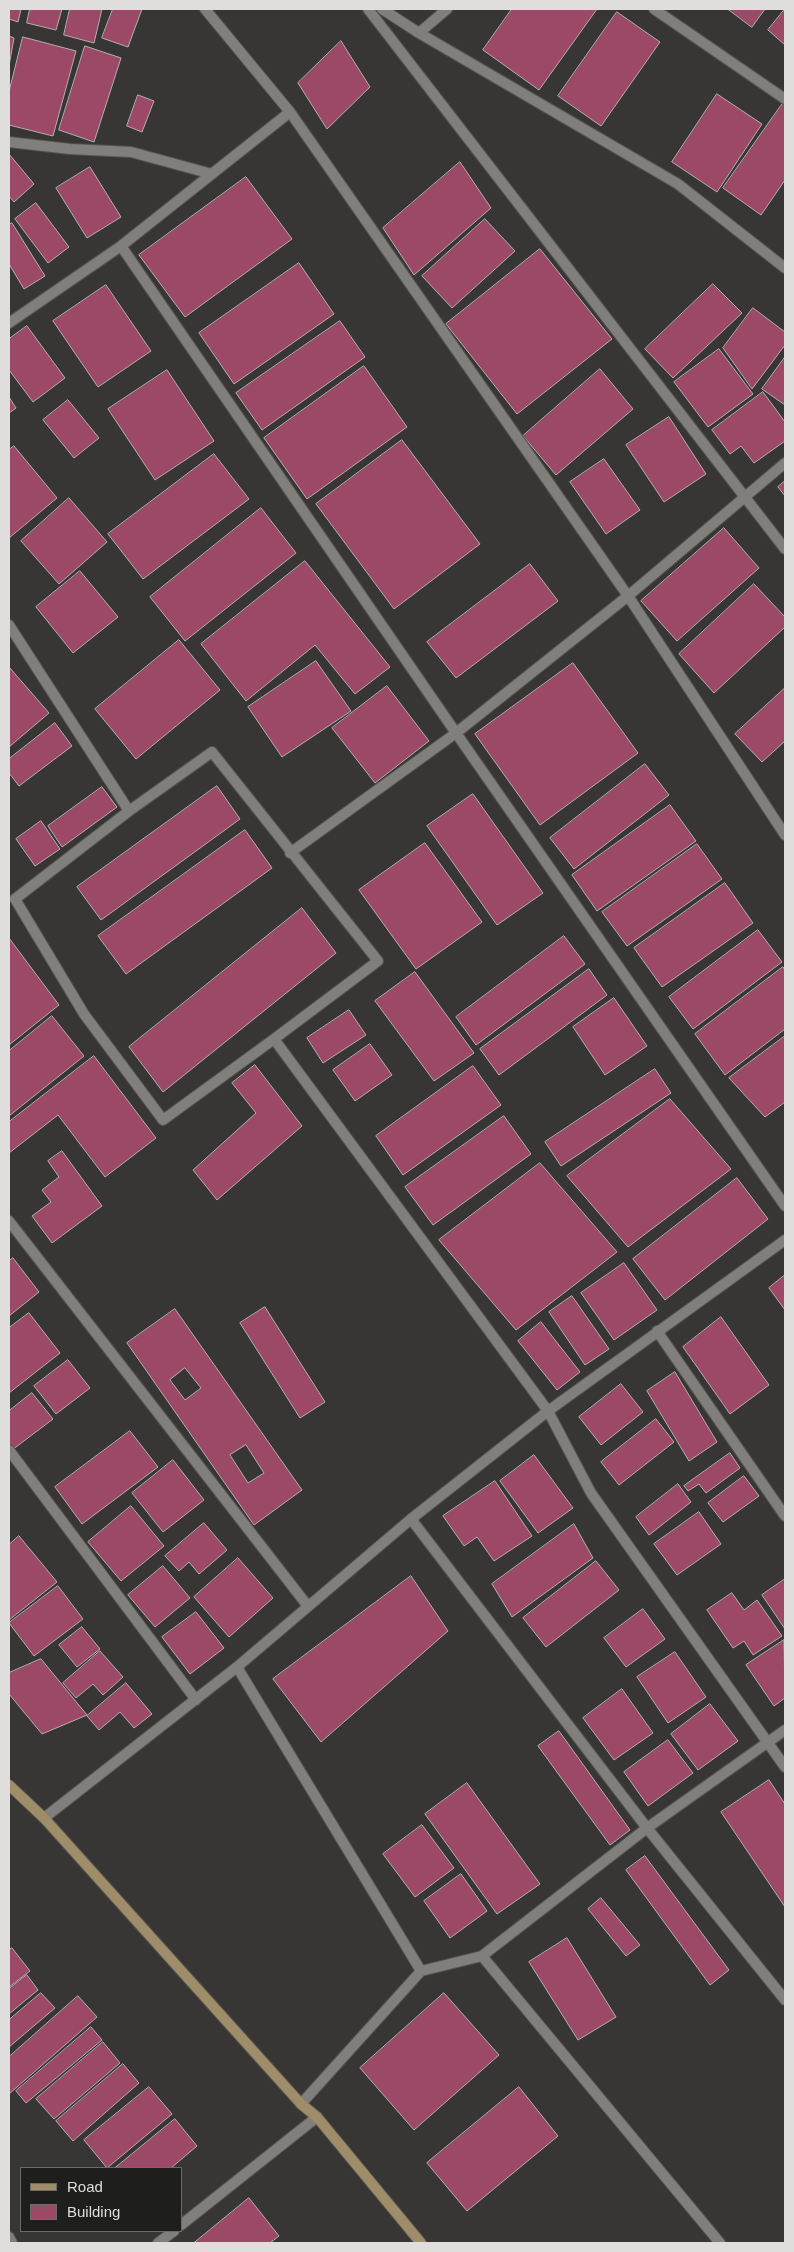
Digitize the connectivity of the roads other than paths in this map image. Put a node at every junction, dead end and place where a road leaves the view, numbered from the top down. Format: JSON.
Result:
{"nodes":[{"id":1,"x":205,"y":9,"type":"edge"},
{"id":2,"x":368,"y":9,"type":"edge"},
{"id":3,"x":382,"y":9,"type":"edge"},
{"id":4,"x":447,"y":9,"type":"edge"},
{"id":5,"x":654,"y":9,"type":"edge"},
{"id":6,"x":419,"y":33,"type":"junction"},
{"id":7,"x":785,"y":99,"type":"edge"},
{"id":8,"x":290,"y":112,"type":"junction"},
{"id":9,"x":9,"y":142,"type":"edge"},
{"id":10,"x":212,"y":174,"type":"junction"},
{"id":11,"x":121,"y":246,"type":"junction"},
{"id":12,"x":785,"y":268,"type":"edge"},
{"id":13,"x":9,"y":323,"type":"edge"},
{"id":14,"x":785,"y":463,"type":"edge"},
{"id":15,"x":746,"y":497,"type":"junction"},
{"id":16,"x":785,"y":549,"type":"edge"},
{"id":17,"x":628,"y":596,"type":"junction"},
{"id":18,"x":9,"y":625,"type":"edge"},
{"id":19,"x":456,"y":733,"type":"junction"},
{"id":20,"x":129,"y":811,"type":"junction"},
{"id":21,"x":785,"y":835,"type":"edge"},
{"id":22,"x":290,"y":853,"type":"junction"},
{"id":23,"x":274,"y":1039,"type":"junction"},
{"id":24,"x":785,"y":1206,"type":"edge"},
{"id":25,"x":9,"y":1221,"type":"edge"},
{"id":26,"x":785,"y":1240,"type":"edge"},
{"id":27,"x":657,"y":1331,"type":"junction"},
{"id":28,"x":548,"y":1411,"type":"junction"},
{"id":29,"x":9,"y":1450,"type":"edge"},
{"id":30,"x":785,"y":1516,"type":"edge"},
{"id":31,"x":411,"y":1519,"type":"junction"},
{"id":32,"x":307,"y":1605,"type":"junction"},
{"id":33,"x":237,"y":1667,"type":"junction"},
{"id":34,"x":196,"y":1700,"type":"junction"},
{"id":35,"x":785,"y":1730,"type":"edge"},
{"id":36,"x":768,"y":1744,"type":"junction"},
{"id":37,"x":785,"y":1767,"type":"edge"},
{"id":38,"x":9,"y":1785,"type":"edge"},
{"id":39,"x":44,"y":1818,"type":"junction"},
{"id":40,"x":647,"y":1828,"type":"junction"},
{"id":41,"x":482,"y":1956,"type":"junction"},
{"id":42,"x":421,"y":1971,"type":"junction"},
{"id":43,"x":785,"y":2000,"type":"edge"},
{"id":44,"x":301,"y":2104,"type":"junction"},
{"id":45,"x":317,"y":2117,"type":"junction"},
{"id":46,"x":182,"y":2224,"type":"edge"},
{"id":47,"x":173,"y":2232,"type":"edge"},
{"id":48,"x":9,"y":2237,"type":"edge"},
{"id":49,"x":12,"y":2243,"type":"edge"},
{"id":50,"x":158,"y":2243,"type":"edge"},
{"id":51,"x":421,"y":2243,"type":"edge"},
{"id":52,"x":720,"y":2243,"type":"edge"}],
"edges":[{"from":1,"to":8,"type":"street"},
{"from":2,"to":15,"type":"street"},
{"from":3,"to":6,"type":"street"},
{"from":4,"to":6,"type":"street"},
{"from":5,"to":7,"type":"street"},
{"from":6,"to":12,"type":"street"},
{"from":8,"to":10,"type":"street"},
{"from":8,"to":17,"type":"street"},
{"from":9,"to":10,"type":"street"},
{"from":10,"to":11,"type":"street"},
{"from":11,"to":13,"type":"street"},
{"from":11,"to":19,"type":"street"},
{"from":14,"to":15,"type":"street"},
{"from":15,"to":16,"type":"street"},
{"from":15,"to":17,"type":"street"},
{"from":17,"to":19,"type":"street"},
{"from":17,"to":21,"type":"street"},
{"from":18,"to":20,"type":"street"},
{"from":19,"to":22,"type":"street"},
{"from":19,"to":24,"type":"street"},
{"from":20,"to":22,"type":"street"},
{"from":20,"to":23,"type":"street"},
{"from":22,"to":23,"type":"street"},
{"from":23,"to":28,"type":"street"},
{"from":25,"to":32,"type":"street"},
{"from":26,"to":27,"type":"street"},
{"from":27,"to":28,"type":"street"},
{"from":27,"to":30,"type":"street"},
{"from":28,"to":31,"type":"street"},
{"from":28,"to":36,"type":"street"},
{"from":29,"to":34,"type":"street"},
{"from":31,"to":32,"type":"street"},
{"from":31,"to":40,"type":"street"},
{"from":32,"to":33,"type":"street"},
{"from":33,"to":34,"type":"street"},
{"from":33,"to":42,"type":"street"},
{"from":34,"to":39,"type":"street"},
{"from":35,"to":36,"type":"street"},
{"from":36,"to":37,"type":"street"},
{"from":36,"to":40,"type":"street"},
{"from":38,"to":39,"type":"street"},
{"from":39,"to":44,"type":"street"},
{"from":40,"to":41,"type":"street"},
{"from":40,"to":43,"type":"street"},
{"from":41,"to":42,"type":"street"},
{"from":41,"to":52,"type":"street"},
{"from":42,"to":44,"type":"street"},
{"from":44,"to":45,"type":"street"},
{"from":45,"to":46,"type":"street"},
{"from":45,"to":51,"type":"street"},
{"from":47,"to":50,"type":"street"},
{"from":48,"to":49,"type":"street"}]}
